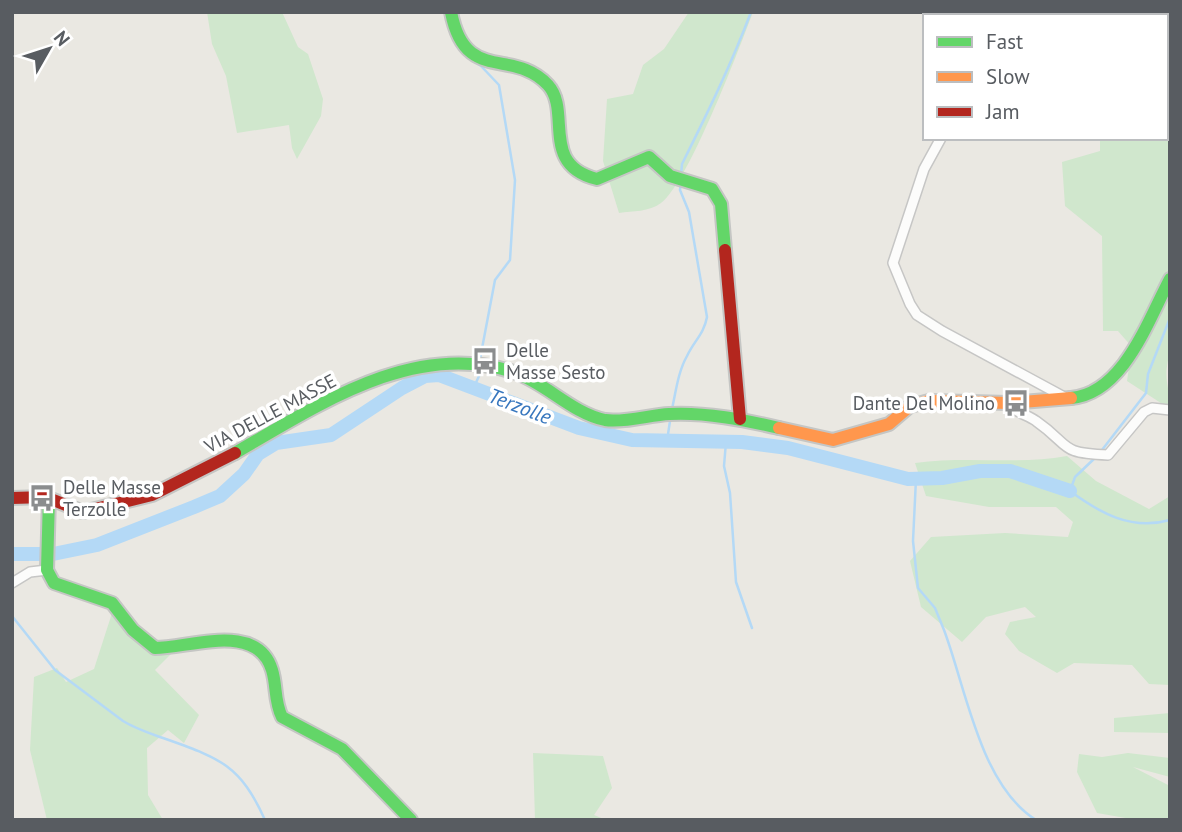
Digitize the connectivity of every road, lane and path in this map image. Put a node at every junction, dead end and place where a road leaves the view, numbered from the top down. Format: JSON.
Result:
{"nodes":[{"id":1,"x":452,"y":12,"type":"edge"},
{"id":2,"x":940,"y":140,"type":"edge"},
{"id":3,"x":1170,"y":279,"type":"edge"},
{"id":4,"x":1067,"y":398,"type":"junction"},
{"id":5,"x":1009,"y":403,"type":"junction"},
{"id":6,"x":1170,"y":410,"type":"edge"},
{"id":7,"x":740,"y":419,"type":"junction"},
{"id":8,"x":48,"y":497,"type":"junction"},
{"id":9,"x":12,"y":498,"type":"edge"},
{"id":10,"x":47,"y":569,"type":"junction"},
{"id":11,"x":12,"y":583,"type":"edge"},
{"id":12,"x":411,"y":820,"type":"edge"}],
"edges":[{"from":1,"to":7,"type":"street"},
{"from":2,"to":4,"type":"street"},
{"from":3,"to":4,"type":"street","name":"VIA DELLE MASSE"},
{"from":4,"to":5,"type":"street","name":"VIA DELLE MASSE"},
{"from":5,"to":6,"type":"street"},
{"from":5,"to":7,"type":"street","name":"VIA DELLE MASSE"},
{"from":7,"to":8,"type":"street","name":"VIA DELLE MASSE"},
{"from":8,"to":9,"type":"street","name":"VIA DELLE MASSE"},
{"from":8,"to":10,"type":"street"},
{"from":10,"to":11,"type":"street"},
{"from":10,"to":12,"type":"street"}]}
